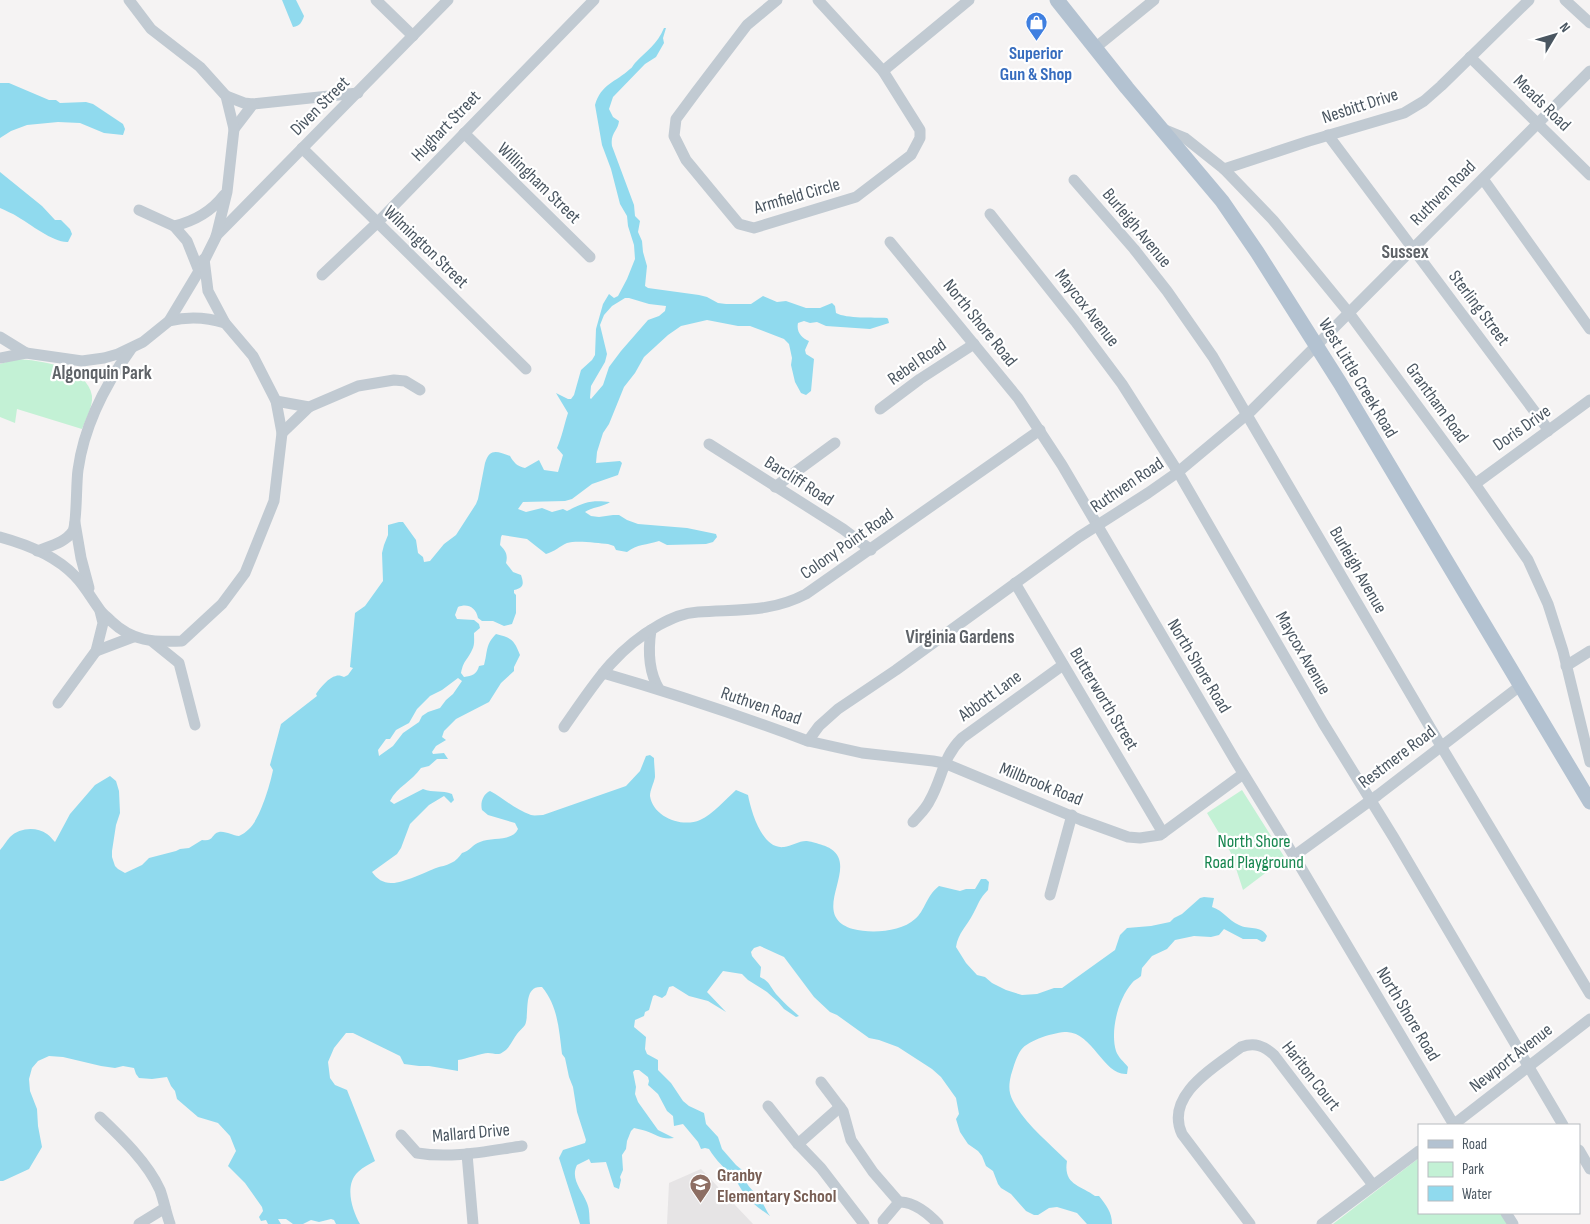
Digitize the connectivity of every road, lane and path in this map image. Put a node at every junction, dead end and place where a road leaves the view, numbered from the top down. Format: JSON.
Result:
{"nodes":[{"id":1,"x":129,"y":0,"type":"edge"},
{"id":2,"x":376,"y":0,"type":"edge"},
{"id":3,"x":448,"y":0,"type":"edge"},
{"id":4,"x":594,"y":0,"type":"edge"},
{"id":5,"x":777,"y":0,"type":"edge"},
{"id":6,"x":818,"y":0,"type":"edge"},
{"id":7,"x":969,"y":0,"type":"edge"},
{"id":8,"x":1057,"y":0,"type":"edge"},
{"id":9,"x":1154,"y":0,"type":"edge"},
{"id":10,"x":1529,"y":0,"type":"edge"},
{"id":11,"x":1565,"y":0,"type":"edge"},
{"id":12,"x":1590,"y":24,"type":"edge"},
{"id":13,"x":413,"y":36,"type":"junction"},
{"id":14,"x":1095,"y":48,"type":"junction"},
{"id":15,"x":1470,"y":57,"type":"junction"},
{"id":16,"x":883,"y":71,"type":"junction"},
{"id":17,"x":1590,"y":71,"type":"edge"},
{"id":18,"x":358,"y":92,"type":"junction"},
{"id":19,"x":226,"y":96,"type":"junction"},
{"id":20,"x":253,"y":104,"type":"junction"},
{"id":21,"x":1538,"y":124,"type":"junction"},
{"id":22,"x":234,"y":128,"type":"junction"},
{"id":23,"x":1161,"y":128,"type":"junction"},
{"id":24,"x":464,"y":133,"type":"junction"},
{"id":25,"x":1328,"y":135,"type":"junction"},
{"id":26,"x":302,"y":148,"type":"junction"},
{"id":27,"x":1224,"y":169,"type":"junction"},
{"id":28,"x":1590,"y":175,"type":"edge"},
{"id":29,"x":1483,"y":179,"type":"junction"},
{"id":30,"x":1074,"y":180,"type":"dead end"},
{"id":31,"x":227,"y":192,"type":"junction"},
{"id":32,"x":140,"y":210,"type":"dead end"},
{"id":33,"x":990,"y":214,"type":"dead end"},
{"id":34,"x":376,"y":223,"type":"junction"},
{"id":35,"x":174,"y":226,"type":"junction"},
{"id":36,"x":216,"y":236,"type":"junction"},
{"id":37,"x":890,"y":242,"type":"dead end"},
{"id":38,"x":1413,"y":248,"type":"junction"},
{"id":39,"x":590,"y":257,"type":"dead end"},
{"id":40,"x":204,"y":259,"type":"junction"},
{"id":41,"x":199,"y":271,"type":"junction"},
{"id":42,"x":322,"y":275,"type":"dead end"},
{"id":43,"x":1349,"y":313,"type":"junction"},
{"id":44,"x":169,"y":321,"type":"junction"},
{"id":45,"x":225,"y":323,"type":"junction"},
{"id":46,"x":1590,"y":329,"type":"edge"},
{"id":47,"x":0,"y":337,"type":"edge"},
{"id":48,"x":974,"y":344,"type":"junction"},
{"id":49,"x":1316,"y":346,"type":"junction"},
{"id":50,"x":132,"y":348,"type":"junction"},
{"id":51,"x":26,"y":353,"type":"junction"},
{"id":52,"x":0,"y":358,"type":"edge"},
{"id":53,"x":526,"y":370,"type":"dead end"},
{"id":54,"x":420,"y":390,"type":"dead end"},
{"id":55,"x":1590,"y":400,"type":"edge"},
{"id":56,"x":276,"y":401,"type":"junction"},
{"id":57,"x":309,"y":407,"type":"junction"},
{"id":58,"x":880,"y":409,"type":"dead end"},
{"id":59,"x":1247,"y":415,"type":"junction"},
{"id":60,"x":1040,"y":430,"type":"junction"},
{"id":61,"x":1548,"y":431,"type":"junction"},
{"id":62,"x":282,"y":433,"type":"junction"},
{"id":63,"x":835,"y":443,"type":"dead end"},
{"id":64,"x":709,"y":444,"type":"dead end"},
{"id":65,"x":1178,"y":472,"type":"junction"},
{"id":66,"x":1475,"y":484,"type":"junction"},
{"id":67,"x":775,"y":487,"type":"junction"},
{"id":68,"x":75,"y":522,"type":"junction"},
{"id":69,"x":1097,"y":526,"type":"junction"},
{"id":70,"x":0,"y":537,"type":"edge"},
{"id":71,"x":36,"y":550,"type":"junction"},
{"id":72,"x":871,"y":550,"type":"junction"},
{"id":73,"x":1015,"y":583,"type":"junction"},
{"id":74,"x":92,"y":596,"type":"junction"},
{"id":75,"x":100,"y":611,"type":"junction"},
{"id":76,"x":651,"y":630,"type":"junction"},
{"id":77,"x":133,"y":637,"type":"junction"},
{"id":78,"x":182,"y":641,"type":"junction"},
{"id":79,"x":153,"y":642,"type":"junction"},
{"id":80,"x":96,"y":651,"type":"junction"},
{"id":81,"x":1590,"y":651,"type":"edge"},
{"id":82,"x":179,"y":663,"type":"junction"},
{"id":83,"x":1063,"y":665,"type":"junction"},
{"id":84,"x":1566,"y":666,"type":"junction"},
{"id":85,"x":603,"y":673,"type":"junction"},
{"id":86,"x":1520,"y":686,"type":"junction"},
{"id":87,"x":659,"y":689,"type":"junction"},
{"id":88,"x":58,"y":703,"type":"dead end"},
{"id":89,"x":195,"y":725,"type":"dead end"},
{"id":90,"x":564,"y":728,"type":"dead end"},
{"id":91,"x":808,"y":741,"type":"junction"},
{"id":92,"x":1441,"y":746,"type":"junction"},
{"id":93,"x":1590,"y":762,"type":"edge"},
{"id":94,"x":944,"y":763,"type":"junction"},
{"id":95,"x":1243,"y":774,"type":"junction"},
{"id":96,"x":1370,"y":799,"type":"junction"},
{"id":97,"x":1590,"y":802,"type":"edge"},
{"id":98,"x":1072,"y":816,"type":"junction"},
{"id":99,"x":913,"y":822,"type":"dead end"},
{"id":100,"x":1163,"y":833,"type":"junction"},
{"id":101,"x":1294,"y":856,"type":"junction"},
{"id":102,"x":1050,"y":895,"type":"dead end"},
{"id":103,"x":1590,"y":994,"type":"edge"},
{"id":104,"x":1590,"y":1019,"type":"edge"},
{"id":105,"x":1529,"y":1065,"type":"junction"},
{"id":106,"x":821,"y":1082,"type":"dead end"},
{"id":107,"x":768,"y":1106,"type":"dead end"},
{"id":108,"x":840,"y":1107,"type":"junction"},
{"id":109,"x":100,"y":1117,"type":"dead end"},
{"id":110,"x":1453,"y":1124,"type":"edge"},
{"id":111,"x":1455,"y":1124,"type":"edge"},
{"id":112,"x":1562,"y":1124,"type":"edge"},
{"id":113,"x":402,"y":1135,"type":"dead end"},
{"id":114,"x":798,"y":1144,"type":"junction"},
{"id":115,"x":522,"y":1146,"type":"dead end"},
{"id":116,"x":1418,"y":1152,"type":"edge"},
{"id":117,"x":1580,"y":1152,"type":"edge"},
{"id":118,"x":467,"y":1154,"type":"junction"},
{"id":119,"x":1590,"y":1169,"type":"edge"},
{"id":120,"x":1373,"y":1185,"type":"junction"},
{"id":121,"x":899,"y":1202,"type":"junction"},
{"id":122,"x":165,"y":1208,"type":"junction"},
{"id":123,"x":883,"y":1223,"type":"edge"},
{"id":124,"x":139,"y":1224,"type":"edge"},
{"id":125,"x":170,"y":1224,"type":"edge"},
{"id":126,"x":473,"y":1224,"type":"edge"},
{"id":127,"x":864,"y":1224,"type":"edge"},
{"id":128,"x":938,"y":1224,"type":"edge"},
{"id":129,"x":1250,"y":1224,"type":"edge"},
{"id":130,"x":1322,"y":1224,"type":"edge"}],
"edges":[{"from":1,"to":19,"type":"street"},
{"from":2,"to":13,"type":"street"},
{"from":3,"to":13,"type":"street","name":"Diven Street"},
{"from":4,"to":24,"type":"street","name":"Hughart Street"},
{"from":5,"to":16,"type":"street","name":"Armfield Circle"},
{"from":6,"to":16,"type":"street","name":"Armfield Circle"},
{"from":7,"to":16,"type":"street"},
{"from":8,"to":14,"type":"main road","name":"West Little Creek Road"},
{"from":9,"to":14,"type":"street"},
{"from":10,"to":15,"type":"street","name":"Nesbitt Drive"},
{"from":11,"to":12,"type":"street"},
{"from":13,"to":18,"type":"street","name":"Diven Street"},
{"from":14,"to":23,"type":"main road","name":"West Little Creek Road"},
{"from":15,"to":21,"type":"street","name":"Meads Road"},
{"from":15,"to":25,"type":"street","name":"Nesbitt Drive"},
{"from":17,"to":21,"type":"street","name":"Ruthven Road"},
{"from":18,"to":20,"type":"street"},
{"from":18,"to":26,"type":"street","name":"Diven Street"},
{"from":19,"to":20,"type":"street"},
{"from":19,"to":22,"type":"street"},
{"from":20,"to":22,"type":"street"},
{"from":21,"to":28,"type":"street","name":"Meads Road"},
{"from":21,"to":29,"type":"street","name":"Ruthven Road"},
{"from":22,"to":31,"type":"street"},
{"from":23,"to":27,"type":"street","name":"Grantham Road"},
{"from":23,"to":49,"type":"main road","name":"West Little Creek Road"},
{"from":24,"to":34,"type":"street","name":"Hughart Street"},
{"from":24,"to":39,"type":"street","name":"Willingham Street"},
{"from":25,"to":27,"type":"street","name":"Nesbitt Drive"},
{"from":25,"to":38,"type":"street","name":"Sterling Street"},
{"from":26,"to":34,"type":"street","name":"Wilmington Street"},
{"from":26,"to":36,"type":"street","name":"Diven Street"},
{"from":27,"to":43,"type":"street","name":"Grantham Road"},
{"from":29,"to":38,"type":"street","name":"Ruthven Road"},
{"from":29,"to":46,"type":"street"},
{"from":30,"to":59,"type":"street","name":"Burleigh Avenue"},
{"from":31,"to":35,"type":"street"},
{"from":31,"to":36,"type":"street"},
{"from":32,"to":35,"type":"street"},
{"from":33,"to":65,"type":"street","name":"Maycox Avenue"},
{"from":34,"to":42,"type":"street","name":"Hughart Street"},
{"from":34,"to":53,"type":"street","name":"Wilmington Street"},
{"from":35,"to":41,"type":"street"},
{"from":36,"to":40,"type":"street"},
{"from":37,"to":48,"type":"street","name":"North Shore Road"},
{"from":38,"to":43,"type":"street","name":"Ruthven Road"},
{"from":38,"to":61,"type":"street","name":"Sterling Street"},
{"from":40,"to":41,"type":"street"},
{"from":40,"to":45,"type":"street"},
{"from":41,"to":44,"type":"street"},
{"from":43,"to":49,"type":"street","name":"Ruthven Road"},
{"from":43,"to":66,"type":"street","name":"Grantham Road"},
{"from":44,"to":45,"type":"street"},
{"from":44,"to":50,"type":"street"},
{"from":45,"to":56,"type":"street"},
{"from":47,"to":51,"type":"street"},
{"from":48,"to":58,"type":"street","name":"Rebel Road"},
{"from":48,"to":60,"type":"street","name":"North Shore Road"},
{"from":49,"to":59,"type":"street","name":"Ruthven Road"},
{"from":49,"to":86,"type":"main road","name":"West Little Creek Road"},
{"from":50,"to":51,"type":"street"},
{"from":50,"to":68,"type":"street"},
{"from":51,"to":52,"type":"street"},
{"from":54,"to":57,"type":"street"},
{"from":55,"to":61,"type":"street","name":"Doris Drive"},
{"from":56,"to":57,"type":"street"},
{"from":56,"to":62,"type":"street"},
{"from":57,"to":62,"type":"street"},
{"from":59,"to":65,"type":"street","name":"Ruthven Road"},
{"from":59,"to":92,"type":"street","name":"Burleigh Avenue"},
{"from":60,"to":69,"type":"street","name":"North Shore Road"},
{"from":60,"to":72,"type":"street","name":"Colony Point Road"},
{"from":61,"to":66,"type":"street","name":"Doris Drive"},
{"from":62,"to":78,"type":"street"},
{"from":63,"to":67,"type":"street"},
{"from":64,"to":67,"type":"street","name":"Barcliff Road"},
{"from":65,"to":69,"type":"street","name":"Ruthven Road"},
{"from":65,"to":96,"type":"street","name":"Maycox Avenue"},
{"from":66,"to":84,"type":"street","name":"Grantham Road"},
{"from":67,"to":72,"type":"street","name":"Barcliff Road"},
{"from":68,"to":71,"type":"street"},
{"from":68,"to":74,"type":"street"},
{"from":69,"to":73,"type":"street","name":"Ruthven Road"},
{"from":69,"to":95,"type":"street","name":"North Shore Road"},
{"from":70,"to":71,"type":"street"},
{"from":71,"to":74,"type":"street"},
{"from":72,"to":76,"type":"street","name":"Colony Point Road"},
{"from":73,"to":83,"type":"street","name":"Butterworth Street"},
{"from":73,"to":91,"type":"street","name":"Ruthven Road"},
{"from":74,"to":75,"type":"street"},
{"from":75,"to":77,"type":"street"},
{"from":75,"to":80,"type":"street"},
{"from":76,"to":85,"type":"street","name":"Colony Point Road"},
{"from":76,"to":87,"type":"street"},
{"from":77,"to":79,"type":"street"},
{"from":77,"to":80,"type":"street"},
{"from":78,"to":79,"type":"street"},
{"from":78,"to":82,"type":"street"},
{"from":79,"to":82,"type":"street"},
{"from":80,"to":88,"type":"street"},
{"from":81,"to":84,"type":"street"},
{"from":82,"to":89,"type":"street"},
{"from":83,"to":94,"type":"street","name":"Abbott Lane"},
{"from":83,"to":100,"type":"street","name":"Butterworth Street"},
{"from":84,"to":93,"type":"street","name":"Grantham Road"},
{"from":85,"to":87,"type":"street","name":"Ruthven Road"},
{"from":85,"to":90,"type":"street","name":"Colony Point Road"},
{"from":86,"to":92,"type":"street","name":"Restmere Road"},
{"from":86,"to":97,"type":"main road","name":"West Little Creek Road"},
{"from":87,"to":91,"type":"street","name":"Ruthven Road"},
{"from":91,"to":94,"type":"street","name":"Millbrook Road"},
{"from":92,"to":96,"type":"street","name":"Restmere Road"},
{"from":92,"to":103,"type":"street","name":"Burleigh Avenue"},
{"from":94,"to":98,"type":"street","name":"Millbrook Road"},
{"from":94,"to":99,"type":"street","name":"Abbott Lane"},
{"from":95,"to":100,"type":"street","name":"Millbrook Road"},
{"from":95,"to":101,"type":"street","name":"North Shore Road"},
{"from":96,"to":101,"type":"street","name":"Restmere Road"},
{"from":96,"to":105,"type":"street","name":"Maycox Avenue"},
{"from":98,"to":100,"type":"street","name":"Millbrook Road"},
{"from":98,"to":102,"type":"street"},
{"from":101,"to":110,"type":"street","name":"North Shore Road"},
{"from":104,"to":105,"type":"street","name":"Newport Avenue"},
{"from":105,"to":111,"type":"street","name":"Newport Avenue"},
{"from":105,"to":112,"type":"street","name":"Maycox Avenue"},
{"from":106,"to":108,"type":"street"},
{"from":107,"to":114,"type":"street"},
{"from":108,"to":114,"type":"street"},
{"from":108,"to":121,"type":"street"},
{"from":109,"to":122,"type":"street"},
{"from":113,"to":118,"type":"street","name":"Mallard Drive"},
{"from":114,"to":127,"type":"street"},
{"from":115,"to":118,"type":"street","name":"Mallard Drive"},
{"from":116,"to":120,"type":"street"},
{"from":117,"to":119,"type":"street"},
{"from":118,"to":126,"type":"street"},
{"from":120,"to":129,"type":"street","name":"Hariton Court"},
{"from":120,"to":130,"type":"street"},
{"from":121,"to":123,"type":"street"},
{"from":121,"to":128,"type":"street"},
{"from":122,"to":124,"type":"street"},
{"from":122,"to":125,"type":"street"}]}
